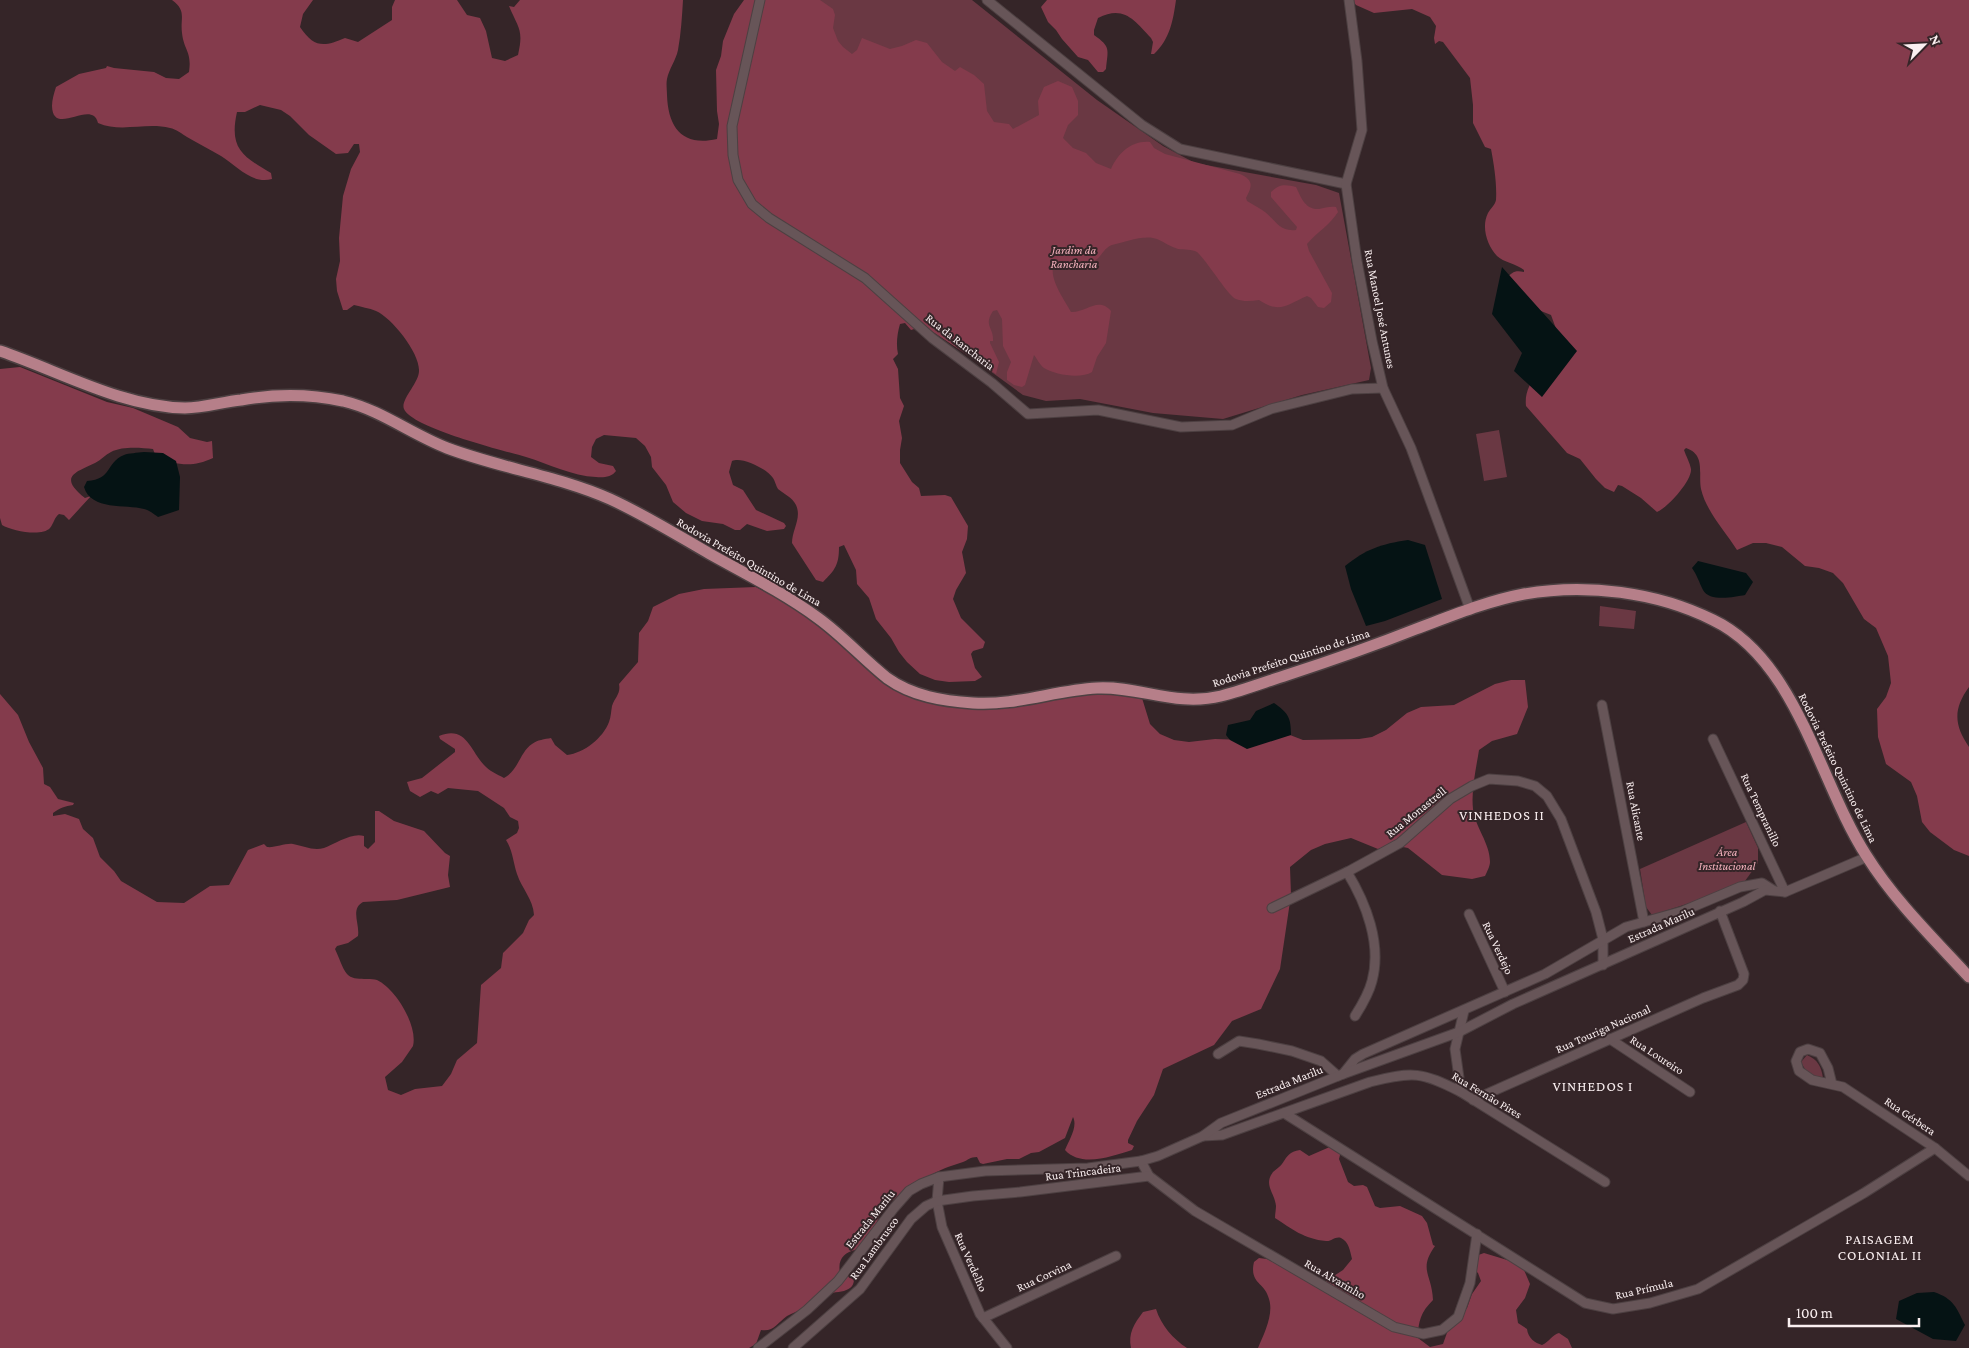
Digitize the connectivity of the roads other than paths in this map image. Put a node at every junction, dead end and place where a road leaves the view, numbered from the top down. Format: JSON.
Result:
{"nodes":[{"id":1,"x":760,"y":0,"type":"edge"},
{"id":2,"x":987,"y":0,"type":"edge"},
{"id":3,"x":1349,"y":0,"type":"edge"},
{"id":4,"x":1346,"y":184,"type":"junction"},
{"id":5,"x":0,"y":352,"type":"edge"},
{"id":6,"x":1383,"y":388,"type":"junction"},
{"id":7,"x":1470,"y":609,"type":"junction"},
{"id":8,"x":1602,"y":705,"type":"dead end"},
{"id":9,"x":1713,"y":739,"type":"dead end"},
{"id":10,"x":1867,"y":857,"type":"junction"},
{"id":11,"x":1347,"y":872,"type":"junction"},
{"id":12,"x":1775,"y":892,"type":"junction"},
{"id":13,"x":1785,"y":892,"type":"junction"},
{"id":14,"x":1272,"y":908,"type":"dead end"},
{"id":15,"x":1720,"y":911,"type":"junction"},
{"id":16,"x":1469,"y":914,"type":"dead end"},
{"id":17,"x":1644,"y":922,"type":"junction"},
{"id":18,"x":1603,"y":939,"type":"junction"},
{"id":19,"x":1603,"y":965,"type":"junction"},
{"id":20,"x":1969,"y":977,"type":"edge"},
{"id":21,"x":1505,"y":992,"type":"junction"},
{"id":22,"x":1464,"y":1010,"type":"junction"},
{"id":23,"x":1355,"y":1016,"type":"dead end"},
{"id":24,"x":1459,"y":1032,"type":"junction"},
{"id":25,"x":1610,"y":1039,"type":"junction"},
{"id":26,"x":1218,"y":1054,"type":"dead end"},
{"id":27,"x":1340,"y":1075,"type":"junction"},
{"id":28,"x":1832,"y":1084,"type":"junction"},
{"id":29,"x":1461,"y":1092,"type":"junction"},
{"id":30,"x":1690,"y":1092,"type":"dead end"},
{"id":31,"x":1473,"y":1100,"type":"junction"},
{"id":32,"x":1284,"y":1113,"type":"junction"},
{"id":33,"x":1202,"y":1136,"type":"junction"},
{"id":34,"x":1935,"y":1148,"type":"junction"},
{"id":35,"x":1141,"y":1161,"type":"junction"},
{"id":36,"x":1149,"y":1176,"type":"junction"},
{"id":37,"x":1969,"y":1176,"type":"edge"},
{"id":38,"x":940,"y":1177,"type":"junction"},
{"id":39,"x":1604,"y":1182,"type":"dead end"},
{"id":40,"x":1020,"y":1192,"type":"joint"},
{"id":41,"x":937,"y":1201,"type":"junction"},
{"id":42,"x":1477,"y":1234,"type":"junction"},
{"id":43,"x":1116,"y":1256,"type":"dead end"},
{"id":44,"x":984,"y":1318,"type":"junction"},
{"id":45,"x":758,"y":1348,"type":"edge"},
{"id":46,"x":794,"y":1348,"type":"edge"},
{"id":47,"x":1007,"y":1348,"type":"edge"}],
"edges":[{"from":1,"to":6,"type":"street","name":"Rua da Rancharia"},
{"from":2,"to":4,"type":"street"},
{"from":3,"to":4,"type":"street","name":"Rua Manoel José Antunes"},
{"from":4,"to":6,"type":"street","name":"Rua Manoel José Antunes"},
{"from":5,"to":7,"type":"main road","name":"Rodovia Prefeito Quintino de Lima"},
{"from":6,"to":7,"type":"street","name":"Rua Manoel José Antunes"},
{"from":7,"to":10,"type":"main road","name":"Rodovia Prefeito Quintino de Lima"},
{"from":8,"to":17,"type":"street","name":"Rua Alicante"},
{"from":9,"to":13,"type":"street","name":"Rua Tempranillo"},
{"from":10,"to":13,"type":"street","name":"Estrada Marilu"},
{"from":10,"to":20,"type":"main road","name":"Rodovia Prefeito Quintino de Lima"},
{"from":11,"to":14,"type":"street","name":"Rua Monastrell"},
{"from":11,"to":18,"type":"street","name":"Rua Monastrell"},
{"from":11,"to":23,"type":"street"},
{"from":12,"to":13,"type":"street","name":"Estrada Marilu"},
{"from":12,"to":15,"type":"street","name":"Estrada Marilu"},
{"from":12,"to":17,"type":"street"},
{"from":15,"to":19,"type":"street","name":"Estrada Marilu"},
{"from":15,"to":25,"type":"street","name":"Rua Touriga Nacional"},
{"from":16,"to":21,"type":"street","name":"Rua Verdejo"},
{"from":17,"to":18,"type":"street"},
{"from":18,"to":19,"type":"street","name":"Rua Monastrell"},
{"from":18,"to":21,"type":"street"},
{"from":19,"to":24,"type":"street","name":"Estrada Marilu"},
{"from":21,"to":22,"type":"street"},
{"from":22,"to":24,"type":"street"},
{"from":22,"to":27,"type":"street"},
{"from":24,"to":27,"type":"street","name":"Estrada Marilu"},
{"from":24,"to":29,"type":"street"},
{"from":25,"to":30,"type":"street","name":"Rua Loureiro"},
{"from":25,"to":31,"type":"street","name":"Rua Touriga Nacional"},
{"from":26,"to":27,"type":"street"},
{"from":27,"to":33,"type":"street","name":"Estrada Marilu"},
{"from":28,"to":28,"type":"street","name":"Rua Gérbera"},
{"from":28,"to":34,"type":"street","name":"Rua Gérbera"},
{"from":29,"to":31,"type":"street","name":"Rua Fernão Pires"},
{"from":29,"to":32,"type":"street","name":"Rua Fernão Pires"},
{"from":31,"to":39,"type":"street","name":"Rua Fernão Pires"},
{"from":32,"to":33,"type":"street","name":"Rua Fernão Pires"},
{"from":32,"to":42,"type":"street","name":"Rua Prímula"},
{"from":33,"to":35,"type":"street","name":"Estrada Marilu"},
{"from":34,"to":37,"type":"street","name":"Rua Gérbera"},
{"from":34,"to":42,"type":"street","name":"Rua Prímula"},
{"from":35,"to":36,"type":"street","name":"Rua Alvarinho"},
{"from":35,"to":38,"type":"street","name":"Estrada Marilu"},
{"from":36,"to":40,"type":"street","name":"Rua Trincadeira"},
{"from":36,"to":42,"type":"street","name":"Rua Alvarinho"},
{"from":38,"to":41,"type":"street","name":"Rua Verdelho"},
{"from":38,"to":45,"type":"street","name":"Estrada Marilu"},
{"from":40,"to":41,"type":"street","name":"Rua Lambrusco"},
{"from":41,"to":44,"type":"street","name":"Rua Verdelho"},
{"from":41,"to":46,"type":"street","name":"Rua Lambrusco"},
{"from":43,"to":44,"type":"street","name":"Rua Corvina"},
{"from":44,"to":47,"type":"street","name":"Rua Verdelho"}]}
